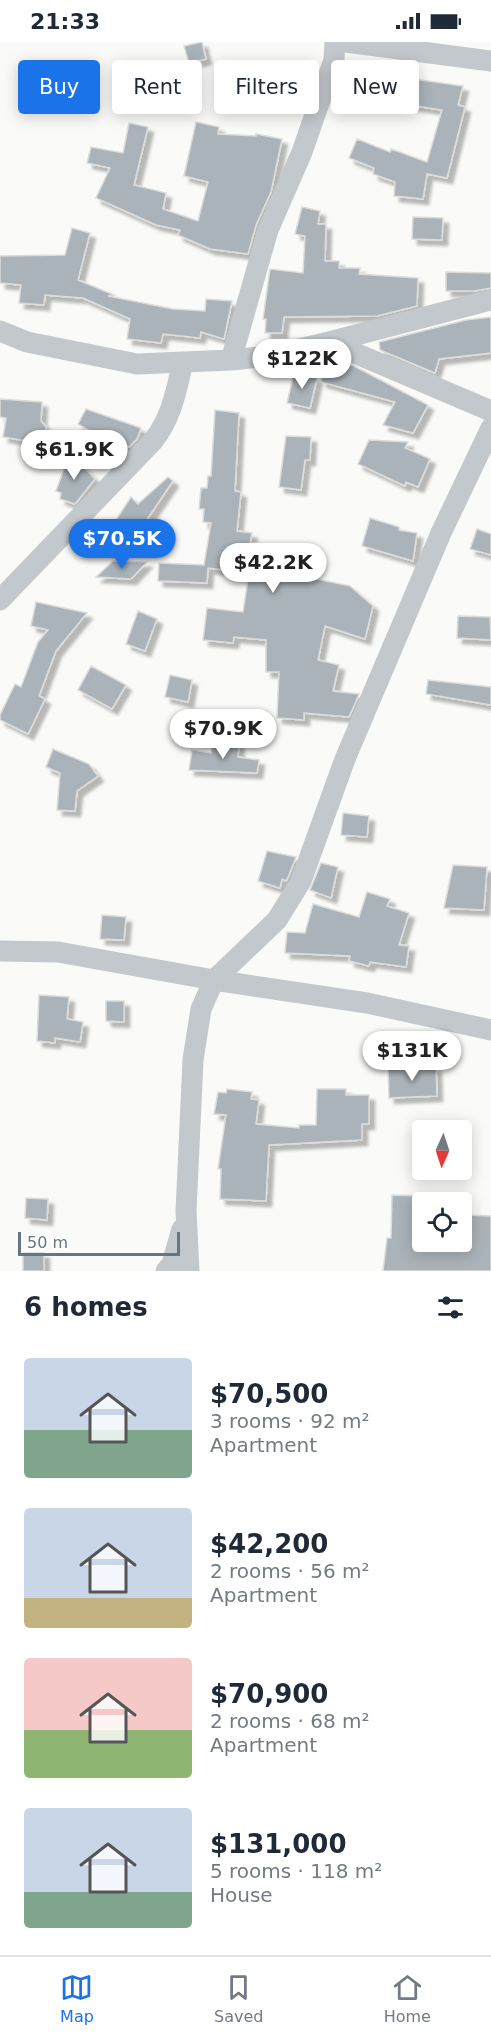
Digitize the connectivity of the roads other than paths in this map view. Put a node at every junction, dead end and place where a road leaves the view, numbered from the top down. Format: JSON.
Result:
{"nodes":[{"id":1,"x":335,"y":42,"type":"edge"},
{"id":2,"x":346,"y":42,"type":"edge"},
{"id":3,"x":491,"y":61,"type":"edge"},
{"id":4,"x":491,"y":300,"type":"edge"},
{"id":5,"x":0,"y":331,"type":"edge"},
{"id":6,"x":329,"y":342,"type":"junction"},
{"id":7,"x":231,"y":360,"type":"junction"},
{"id":8,"x":183,"y":362,"type":"junction"},
{"id":9,"x":491,"y":411,"type":"edge"},
{"id":10,"x":491,"y":428,"type":"edge"},
{"id":11,"x":0,"y":600,"type":"edge"},
{"id":12,"x":0,"y":951,"type":"edge"},
{"id":13,"x":214,"y":980,"type":"junction"},
{"id":14,"x":491,"y":1030,"type":"edge"},
{"id":15,"x":186,"y":1211,"type":"junction"},
{"id":16,"x":166,"y":1271,"type":"edge"},
{"id":17,"x":189,"y":1271,"type":"edge"}],
"edges":[{"from":1,"to":7,"type":"street"},
{"from":2,"to":3,"type":"street"},
{"from":4,"to":6,"type":"street"},
{"from":5,"to":8,"type":"street"},
{"from":6,"to":7,"type":"street"},
{"from":6,"to":9,"type":"street"},
{"from":7,"to":8,"type":"street"},
{"from":8,"to":11,"type":"street"},
{"from":10,"to":13,"type":"street"},
{"from":12,"to":13,"type":"street"},
{"from":13,"to":14,"type":"street"},
{"from":13,"to":15,"type":"street"},
{"from":15,"to":16,"type":"street"},
{"from":15,"to":17,"type":"street"}]}
